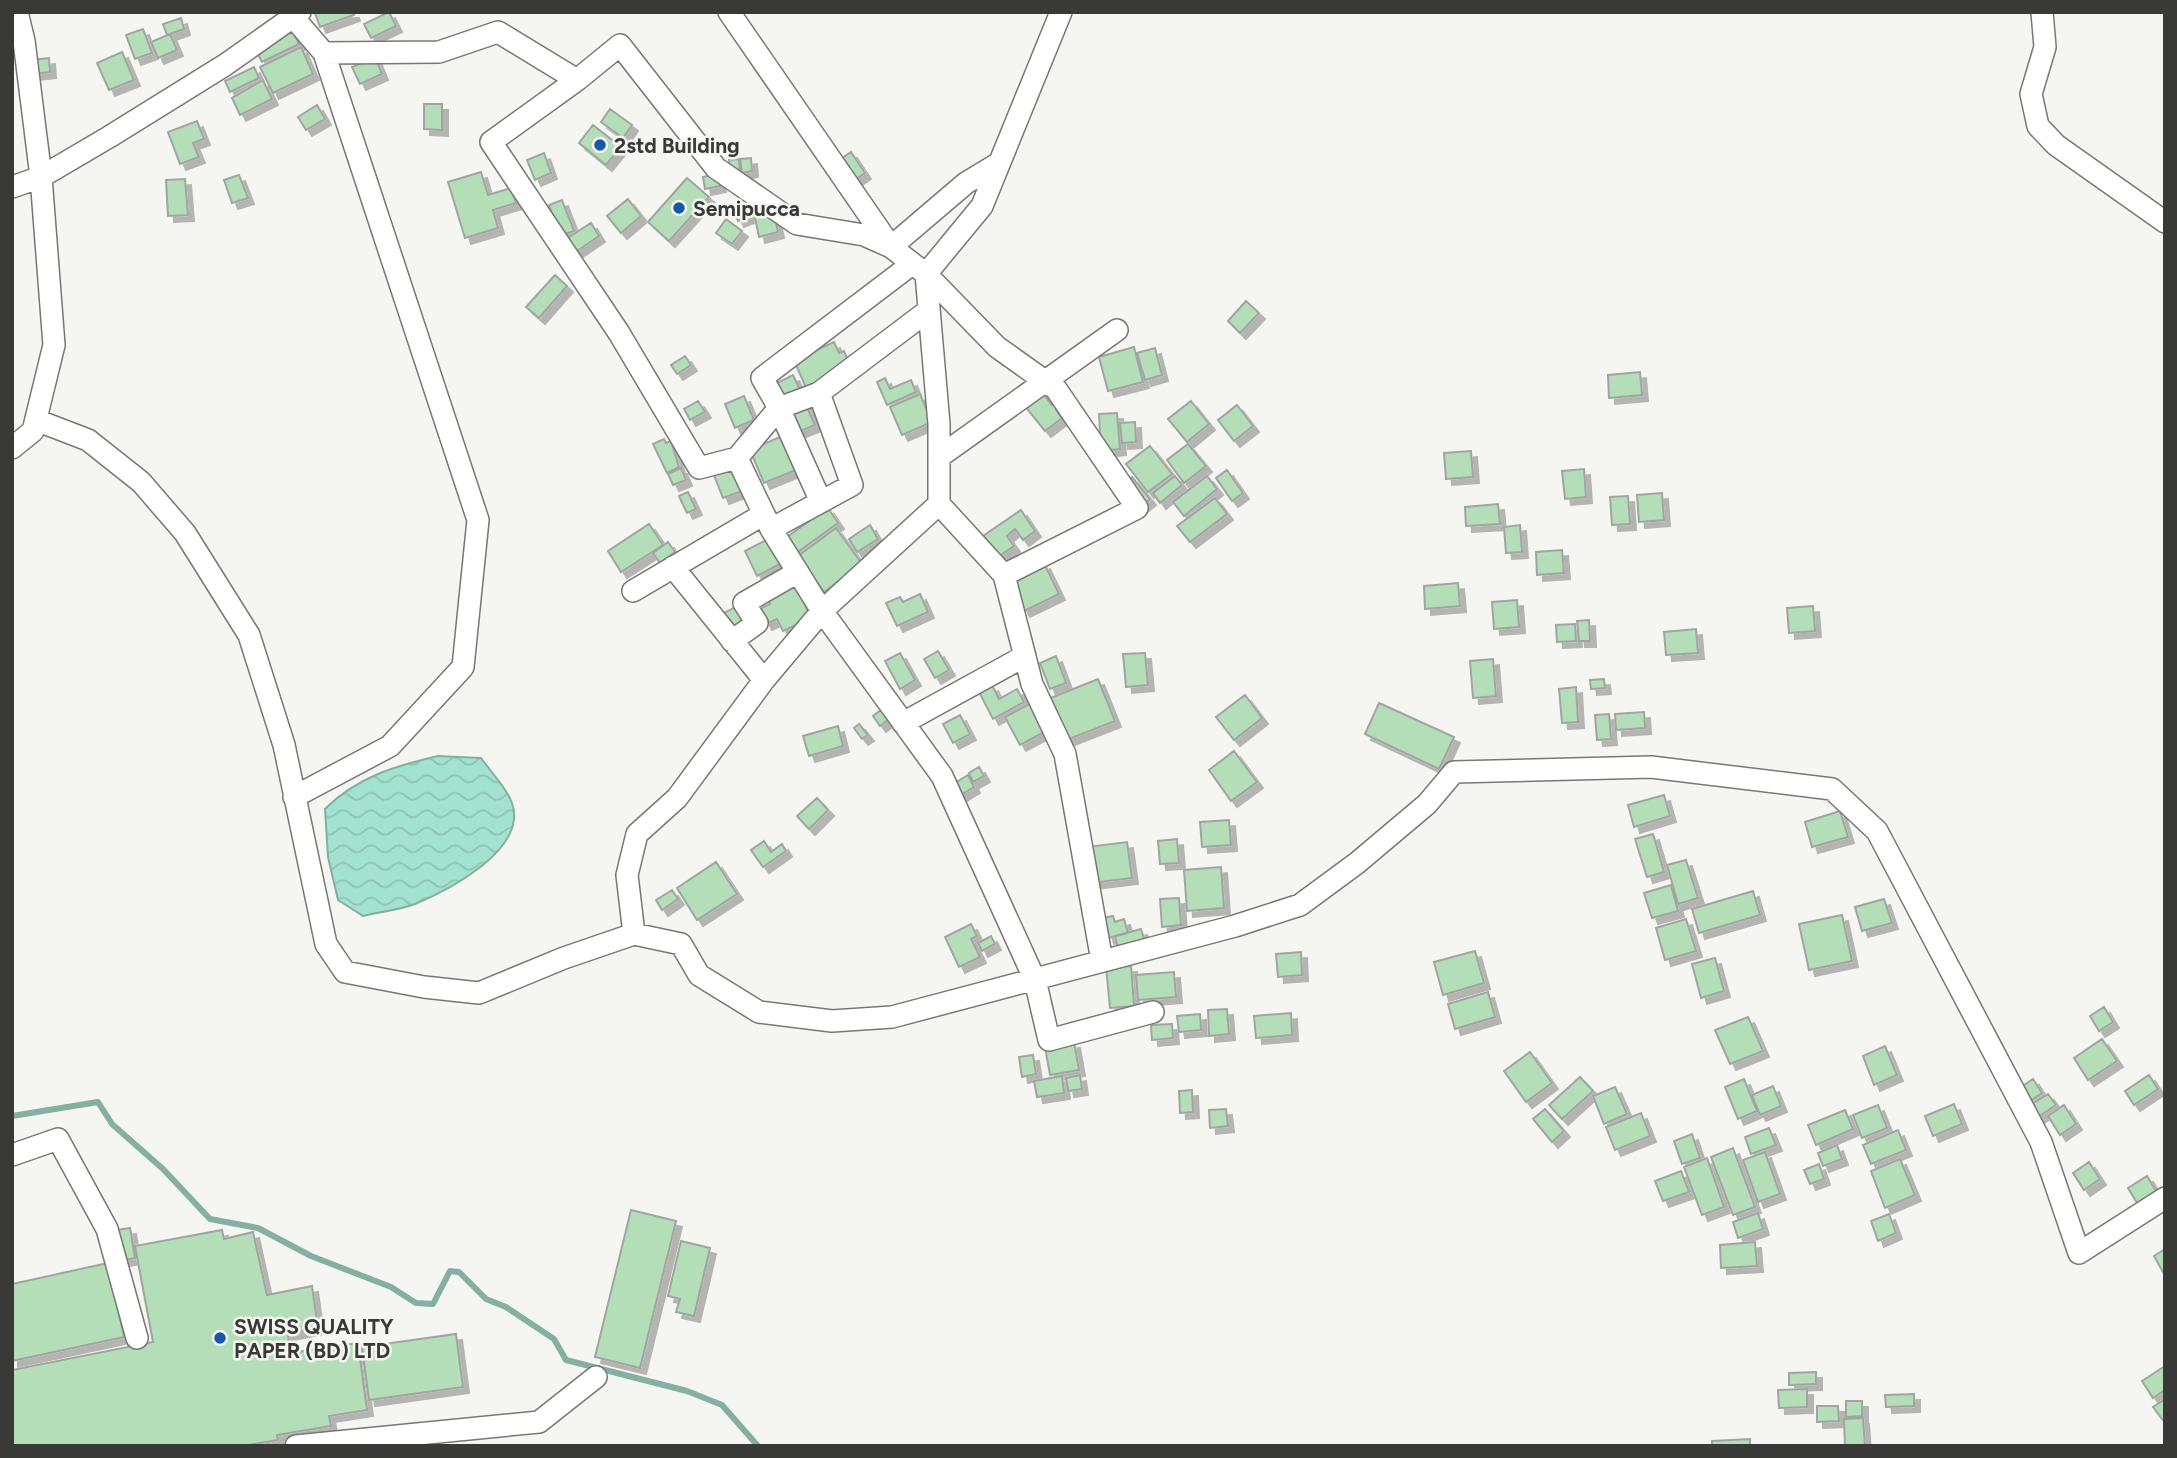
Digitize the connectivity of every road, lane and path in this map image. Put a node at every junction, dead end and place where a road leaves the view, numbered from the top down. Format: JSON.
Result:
{"nodes":[{"id":1,"x":17,"y":12,"type":"edge"},
{"id":2,"x":729,"y":12,"type":"edge"},
{"id":3,"x":1061,"y":12,"type":"edge"},
{"id":4,"x":2042,"y":12,"type":"edge"},
{"id":5,"x":296,"y":15,"type":"edge"},
{"id":6,"x":324,"y":53,"type":"junction"},
{"id":7,"x":577,"y":80,"type":"junction"},
{"id":8,"x":999,"y":163,"type":"junction"},
{"id":9,"x":41,"y":177,"type":"junction"},
{"id":10,"x":12,"y":187,"type":"edge"},
{"id":11,"x":2165,"y":222,"type":"edge"},
{"id":12,"x":891,"y":247,"type":"junction"},
{"id":13,"x":919,"y":269,"type":"junction"},
{"id":14,"x":929,"y":310,"type":"junction"},
{"id":15,"x":1117,"y":330,"type":"dead end"},
{"id":16,"x":1045,"y":381,"type":"junction"},
{"id":17,"x":818,"y":393,"type":"junction"},
{"id":18,"x":779,"y":408,"type":"junction"},
{"id":19,"x":36,"y":420,"type":"junction"},
{"id":20,"x":12,"y":448,"type":"edge"},
{"id":21,"x":939,"y":457,"type":"junction"},
{"id":22,"x":737,"y":458,"type":"junction"},
{"id":23,"x":821,"y":502,"type":"junction"},
{"id":24,"x":939,"y":504,"type":"junction"},
{"id":25,"x":767,"y":522,"type":"junction"},
{"id":26,"x":673,"y":567,"type":"junction"},
{"id":27,"x":798,"y":572,"type":"junction"},
{"id":28,"x":1004,"y":575,"type":"junction"},
{"id":29,"x":633,"y":591,"type":"dead end"},
{"id":30,"x":822,"y":611,"type":"junction"},
{"id":31,"x":732,"y":640,"type":"junction"},
{"id":32,"x":1025,"y":656,"type":"junction"},
{"id":33,"x":764,"y":680,"type":"junction"},
{"id":34,"x":903,"y":723,"type":"junction"},
{"id":35,"x":294,"y":797,"type":"junction"},
{"id":36,"x":634,"y":934,"type":"junction"},
{"id":37,"x":1102,"y":961,"type":"junction"},
{"id":38,"x":1035,"y":979,"type":"junction"},
{"id":39,"x":1153,"y":1012,"type":"dead end"},
{"id":40,"x":12,"y":1155,"type":"edge"},
{"id":41,"x":2165,"y":1198,"type":"edge"},
{"id":42,"x":137,"y":1338,"type":"dead end"},
{"id":43,"x":596,"y":1377,"type":"dead end"},
{"id":44,"x":336,"y":1444,"type":"edge"},
{"id":45,"x":296,"y":1446,"type":"edge"}],
"edges":[{"from":1,"to":9,"type":"street"},
{"from":2,"to":12,"type":"street"},
{"from":3,"to":8,"type":"street"},
{"from":4,"to":11,"type":"street"},
{"from":5,"to":6,"type":"street"},
{"from":5,"to":9,"type":"street"},
{"from":6,"to":7,"type":"street"},
{"from":6,"to":35,"type":"street"},
{"from":7,"to":12,"type":"street"},
{"from":7,"to":22,"type":"street"},
{"from":8,"to":12,"type":"street"},
{"from":8,"to":13,"type":"street"},
{"from":9,"to":10,"type":"street"},
{"from":9,"to":19,"type":"street"},
{"from":12,"to":13,"type":"street"},
{"from":13,"to":14,"type":"street"},
{"from":13,"to":16,"type":"street"},
{"from":13,"to":18,"type":"street"},
{"from":14,"to":17,"type":"street"},
{"from":14,"to":21,"type":"street"},
{"from":15,"to":16,"type":"street"},
{"from":16,"to":21,"type":"street"},
{"from":16,"to":28,"type":"street"},
{"from":17,"to":18,"type":"street"},
{"from":17,"to":23,"type":"street"},
{"from":18,"to":22,"type":"street"},
{"from":18,"to":23,"type":"street"},
{"from":19,"to":20,"type":"street"},
{"from":19,"to":35,"type":"street"},
{"from":21,"to":24,"type":"street"},
{"from":22,"to":25,"type":"street"},
{"from":23,"to":25,"type":"street"},
{"from":24,"to":28,"type":"street"},
{"from":24,"to":30,"type":"street"},
{"from":25,"to":26,"type":"street"},
{"from":25,"to":27,"type":"street"},
{"from":26,"to":29,"type":"street"},
{"from":26,"to":31,"type":"street"},
{"from":27,"to":30,"type":"street"},
{"from":27,"to":31,"type":"street"},
{"from":28,"to":32,"type":"street"},
{"from":30,"to":33,"type":"street"},
{"from":30,"to":34,"type":"street"},
{"from":31,"to":33,"type":"street"},
{"from":32,"to":34,"type":"street"},
{"from":32,"to":37,"type":"street"},
{"from":33,"to":36,"type":"street"},
{"from":34,"to":38,"type":"street"},
{"from":35,"to":36,"type":"street"},
{"from":36,"to":38,"type":"street"},
{"from":37,"to":38,"type":"street"},
{"from":37,"to":41,"type":"street"},
{"from":38,"to":39,"type":"street"},
{"from":40,"to":42,"type":"street"},
{"from":43,"to":44,"type":"street"},
{"from":44,"to":45,"type":"street"}]}
